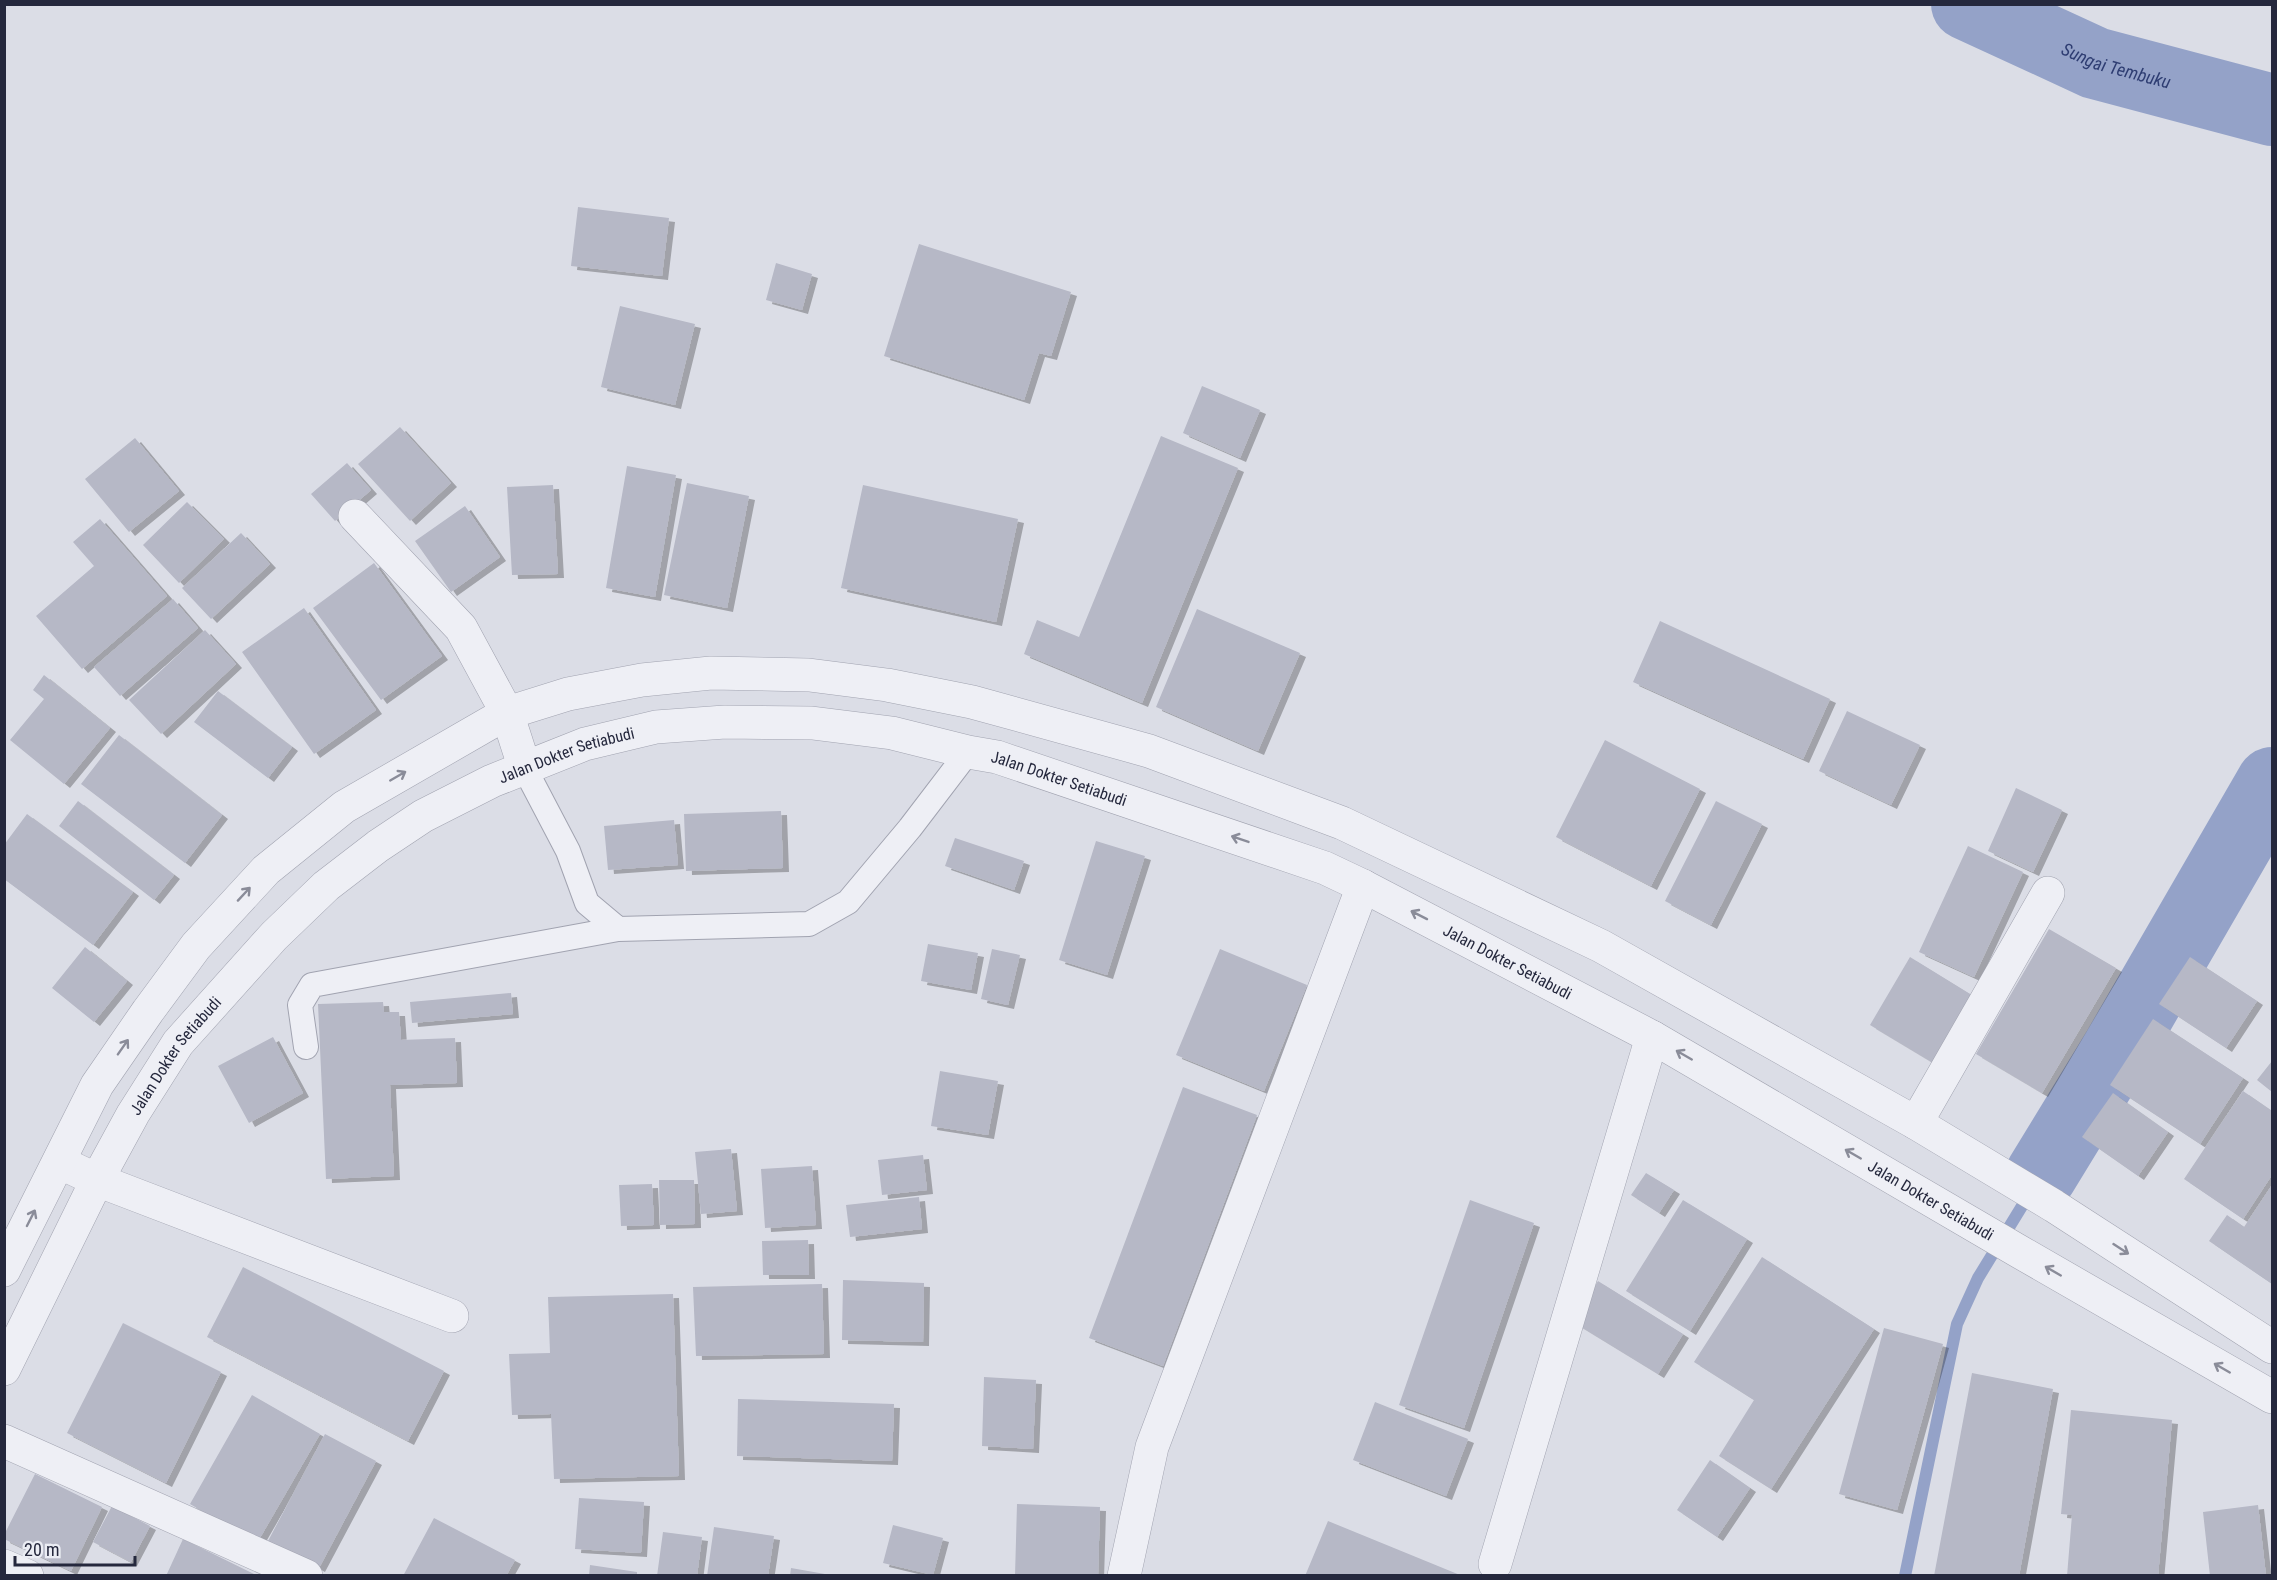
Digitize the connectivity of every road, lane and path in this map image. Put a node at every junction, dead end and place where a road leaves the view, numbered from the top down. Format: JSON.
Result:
{"nodes":[{"id":1,"x":356,"y":516,"type":"dead end"},
{"id":2,"x":507,"y":713,"type":"junction"},
{"id":3,"x":968,"y":752,"type":"junction"},
{"id":4,"x":525,"y":769,"type":"junction"},
{"id":5,"x":1363,"y":886,"type":"junction"},
{"id":6,"x":2048,"y":893,"type":"dead end"},
{"id":7,"x":618,"y":929,"type":"junction"},
{"id":8,"x":1652,"y":1037,"type":"junction"},
{"id":9,"x":306,"y":1047,"type":"dead end"},
{"id":10,"x":1916,"y":1123,"type":"junction"},
{"id":11,"x":59,"y":1162,"type":"junction"},
{"id":12,"x":97,"y":1180,"type":"junction"},
{"id":13,"x":4,"y":1270,"type":"edge"},
{"id":14,"x":452,"y":1316,"type":"dead end"},
{"id":15,"x":2272,"y":1347,"type":"edge"},
{"id":16,"x":4,"y":1370,"type":"edge"},
{"id":17,"x":2272,"y":1397,"type":"edge"},
{"id":18,"x":4,"y":1441,"type":"edge"},
{"id":19,"x":1495,"y":1564,"type":"dead end"},
{"id":20,"x":4,"y":1566,"type":"edge"},
{"id":21,"x":27,"y":1575,"type":"edge"},
{"id":22,"x":306,"y":1575,"type":"edge"},
{"id":23,"x":1124,"y":1575,"type":"edge"}],
"edges":[{"from":1,"to":2,"type":"street"},
{"from":2,"to":4,"type":"street"},
{"from":2,"to":10,"type":"street"},
{"from":11,"to":2,"type":"street","one_way":true},
{"from":3,"to":4,"type":"street","name":"Jalan Dokter Setiabudi"},
{"from":5,"to":3,"type":"street","name":"Jalan Dokter Setiabudi","one_way":true},
{"from":3,"to":7,"type":"lane"},
{"from":4,"to":7,"type":"lane"},
{"from":4,"to":12,"type":"street","name":"Jalan Dokter Setiabudi"},
{"from":8,"to":5,"type":"street","name":"Jalan Dokter Setiabudi","one_way":true},
{"from":5,"to":23,"type":"street"},
{"from":6,"to":10,"type":"street"},
{"from":7,"to":9,"type":"lane"},
{"from":17,"to":8,"type":"street","name":"Jalan Dokter Setiabudi","one_way":true},
{"from":8,"to":19,"type":"street"},
{"from":10,"to":15,"type":"street","one_way":true},
{"from":11,"to":12,"type":"street"},
{"from":13,"to":11,"type":"street","one_way":true},
{"from":12,"to":14,"type":"street"},
{"from":12,"to":16,"type":"street","name":"Jalan Dokter Setiabudi"},
{"from":18,"to":22,"type":"street"},
{"from":20,"to":21,"type":"street"}]}
